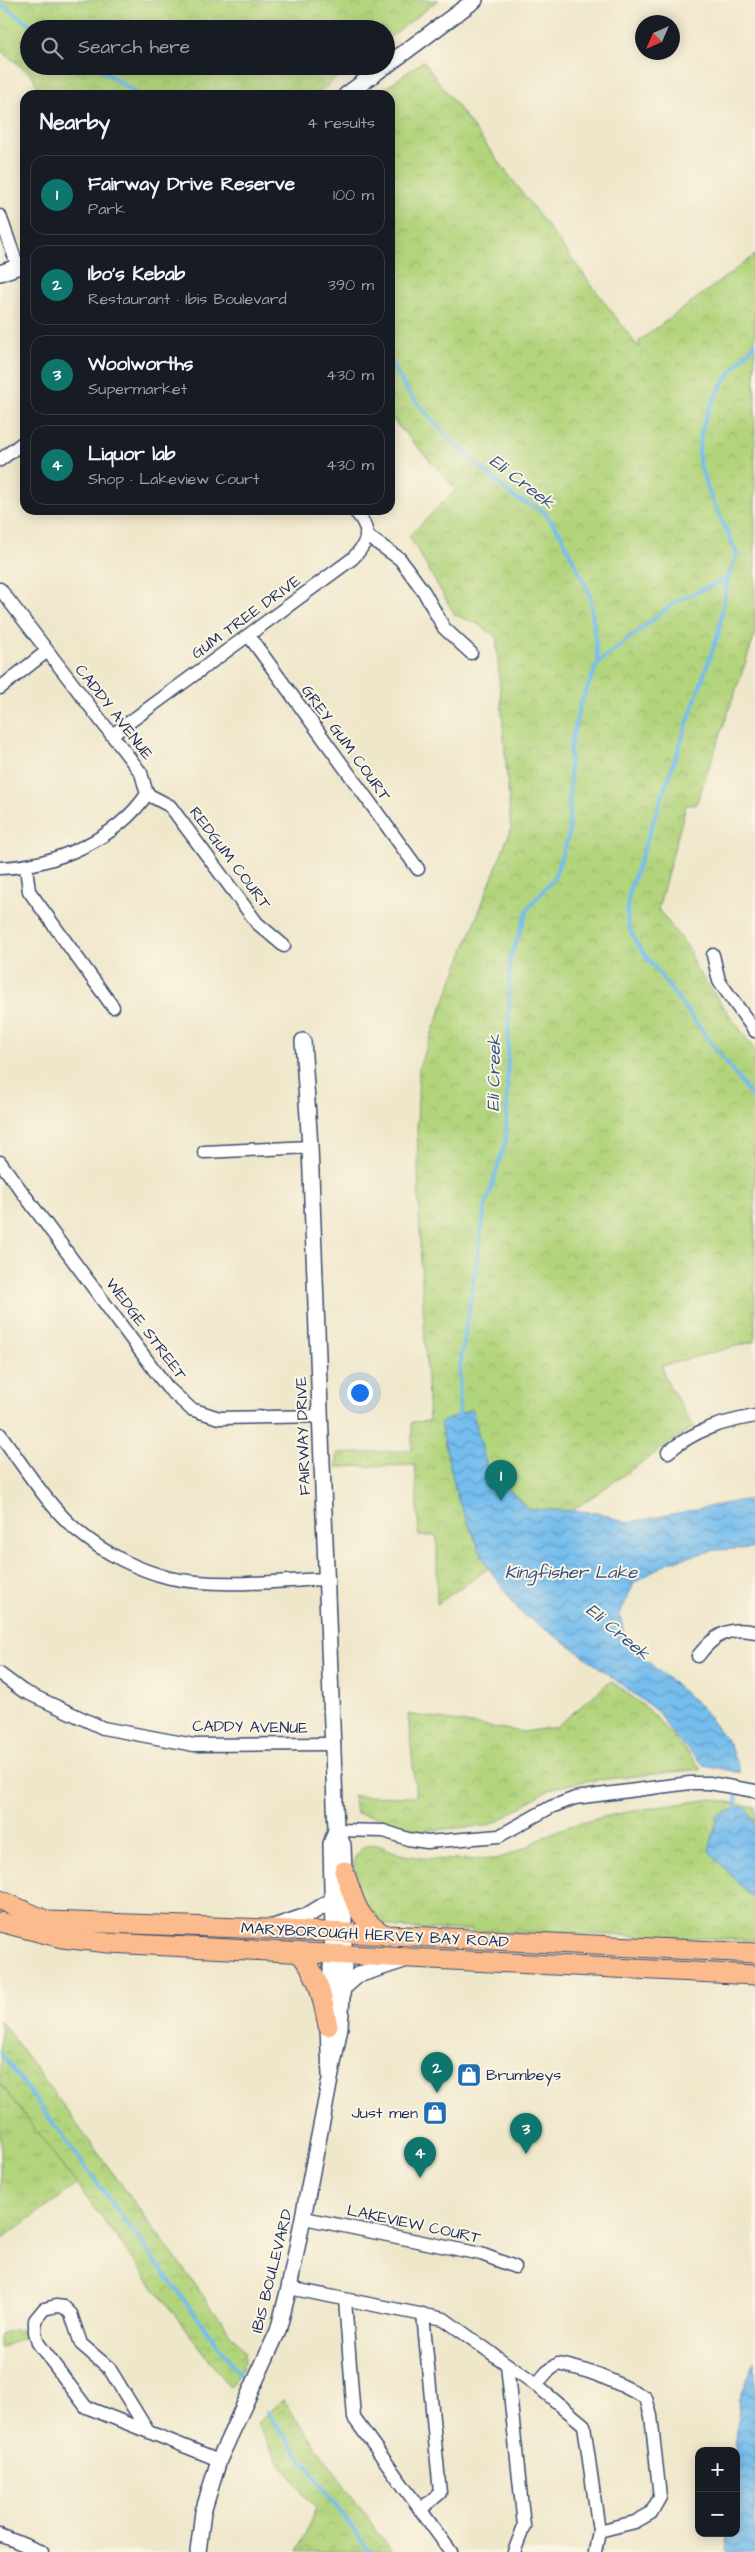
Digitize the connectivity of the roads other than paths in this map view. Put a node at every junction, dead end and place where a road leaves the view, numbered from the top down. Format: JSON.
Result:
{"nodes":[{"id":1,"x":475,"y":0,"type":"edge"},
{"id":2,"x":395,"y":59,"type":"edge"},
{"id":3,"x":374,"y":75,"type":"edge"},
{"id":4,"x":353,"y":90,"type":"edge"},
{"id":5,"x":0,"y":216,"type":"edge"},
{"id":6,"x":20,"y":263,"type":"edge"},
{"id":7,"x":20,"y":265,"type":"edge"},
{"id":8,"x":0,"y":273,"type":"edge"},
{"id":9,"x":20,"y":445,"type":"edge"},
{"id":10,"x":0,"y":460,"type":"edge"},
{"id":11,"x":359,"y":515,"type":"edge"},
{"id":12,"x":366,"y":535,"type":"junction"},
{"id":13,"x":0,"y":589,"type":"edge"},
{"id":14,"x":249,"y":636,"type":"junction"},
{"id":15,"x":46,"y":652,"type":"junction"},
{"id":16,"x":471,"y":653,"type":"dead end"},
{"id":17,"x":0,"y":688,"type":"edge"},
{"id":18,"x":112,"y":736,"type":"junction"},
{"id":19,"x":147,"y":794,"type":"junction"},
{"id":20,"x":26,"y":867,"type":"junction"},
{"id":21,"x":0,"y":868,"type":"edge"},
{"id":22,"x":418,"y":869,"type":"dead end"},
{"id":23,"x":284,"y":946,"type":"dead end"},
{"id":24,"x":713,"y":955,"type":"dead end"},
{"id":25,"x":114,"y":1007,"type":"dead end"},
{"id":26,"x":755,"y":1031,"type":"edge"},
{"id":27,"x":303,"y":1041,"type":"dead end"},
{"id":28,"x":310,"y":1147,"type":"junction"},
{"id":29,"x":204,"y":1152,"type":"dead end"},
{"id":30,"x":0,"y":1162,"type":"edge"},
{"id":31,"x":319,"y":1416,"type":"junction"},
{"id":32,"x":755,"y":1416,"type":"edge"},
{"id":33,"x":0,"y":1434,"type":"edge"},
{"id":34,"x":668,"y":1452,"type":"dead end"},
{"id":35,"x":326,"y":1579,"type":"junction"},
{"id":36,"x":755,"y":1632,"type":"edge"},
{"id":37,"x":698,"y":1656,"type":"dead end"},
{"id":38,"x":0,"y":1674,"type":"edge"},
{"id":39,"x":334,"y":1744,"type":"junction"},
{"id":40,"x":755,"y":1791,"type":"edge"},
{"id":41,"x":336,"y":1830,"type":"junction"},
{"id":42,"x":344,"y":1871,"type":"junction"},
{"id":43,"x":0,"y":1900,"type":"edge"},
{"id":44,"x":333,"y":1900,"type":"junction"},
{"id":45,"x":0,"y":1922,"type":"edge"},
{"id":46,"x":267,"y":1929,"type":"junction"},
{"id":47,"x":339,"y":1934,"type":"junction"},
{"id":48,"x":388,"y":1936,"type":"junction"},
{"id":49,"x":298,"y":1952,"type":"junction"},
{"id":50,"x":338,"y":1953,"type":"junction"},
{"id":51,"x":755,"y":1953,"type":"edge"},
{"id":52,"x":412,"y":1958,"type":"junction"},
{"id":53,"x":755,"y":1975,"type":"edge"},
{"id":54,"x":342,"y":1989,"type":"junction"},
{"id":55,"x":328,"y":2026,"type":"junction"},
{"id":56,"x":330,"y":2076,"type":"junction"},
{"id":57,"x":304,"y":2218,"type":"junction"},
{"id":58,"x":515,"y":2267,"type":"dead end"},
{"id":59,"x":289,"y":2288,"type":"junction"},
{"id":60,"x":345,"y":2300,"type":"junction"},
{"id":61,"x":423,"y":2314,"type":"junction"},
{"id":62,"x":507,"y":2365,"type":"junction"},
{"id":63,"x":536,"y":2385,"type":"junction"},
{"id":64,"x":147,"y":2430,"type":"junction"},
{"id":65,"x":219,"y":2460,"type":"junction"},
{"id":66,"x":420,"y":2510,"type":"junction"},
{"id":67,"x":599,"y":2530,"type":"junction"},
{"id":68,"x":0,"y":2535,"type":"edge"},
{"id":69,"x":42,"y":2552,"type":"edge"},
{"id":70,"x":198,"y":2552,"type":"edge"},
{"id":71,"x":451,"y":2552,"type":"edge"},
{"id":72,"x":514,"y":2552,"type":"edge"},
{"id":73,"x":595,"y":2552,"type":"edge"}],
"edges":[{"from":1,"to":2,"type":"street"},
{"from":3,"to":4,"type":"street"},
{"from":5,"to":6,"type":"street"},
{"from":7,"to":8,"type":"street"},
{"from":9,"to":10,"type":"street"},
{"from":11,"to":12,"type":"street"},
{"from":12,"to":14,"type":"street","name":"GUM TREE DRIVE"},
{"from":12,"to":16,"type":"street"},
{"from":13,"to":15,"type":"street","name":"CADDY AVENUE"},
{"from":14,"to":18,"type":"street","name":"GUM TREE DRIVE"},
{"from":14,"to":22,"type":"street","name":"GREY GUM COURT"},
{"from":15,"to":17,"type":"street"},
{"from":15,"to":18,"type":"street","name":"CADDY AVENUE"},
{"from":18,"to":19,"type":"street","name":"CADDY AVENUE"},
{"from":19,"to":20,"type":"street"},
{"from":19,"to":23,"type":"street","name":"REDGUM COURT"},
{"from":20,"to":21,"type":"street"},
{"from":20,"to":25,"type":"street"},
{"from":24,"to":26,"type":"street"},
{"from":27,"to":28,"type":"street","name":"FAIRWAY DRIVE"},
{"from":28,"to":29,"type":"street"},
{"from":28,"to":31,"type":"street","name":"FAIRWAY DRIVE"},
{"from":30,"to":31,"type":"street","name":"WEDGE STREET"},
{"from":31,"to":35,"type":"street","name":"FAIRWAY DRIVE"},
{"from":32,"to":34,"type":"street"},
{"from":33,"to":35,"type":"street"},
{"from":35,"to":39,"type":"street","name":"FAIRWAY DRIVE"},
{"from":36,"to":37,"type":"street"},
{"from":38,"to":39,"type":"street","name":"CADDY AVENUE"},
{"from":39,"to":41,"type":"street","name":"FAIRWAY DRIVE"},
{"from":40,"to":41,"type":"street"},
{"from":41,"to":42,"type":"street","name":"FAIRWAY DRIVE"},
{"from":41,"to":44,"type":"street","name":"FAIRWAY DRIVE"},
{"from":42,"to":47,"type":"street","name":"FAIRWAY DRIVE"},
{"from":42,"to":48,"type":"main road"},
{"from":43,"to":46,"type":"main road","name":"MARYBOROUGH HERVEY BAY ROAD"},
{"from":44,"to":46,"type":"street"},
{"from":44,"to":47,"type":"street","name":"FAIRWAY DRIVE"},
{"from":45,"to":49,"type":"main road","name":"MARYBOROUGH HERVEY BAY ROAD"},
{"from":46,"to":47,"type":"main road","name":"MARYBOROUGH HERVEY BAY ROAD"},
{"from":47,"to":48,"type":"main road","name":"MARYBOROUGH HERVEY BAY ROAD"},
{"from":47,"to":50,"type":"street","name":"FAIRWAY DRIVE"},
{"from":48,"to":51,"type":"main road","name":"MARYBOROUGH HERVEY BAY ROAD"},
{"from":49,"to":50,"type":"main road","name":"MARYBOROUGH HERVEY BAY ROAD"},
{"from":49,"to":55,"type":"main road"},
{"from":50,"to":52,"type":"main road","name":"MARYBOROUGH HERVEY BAY ROAD"},
{"from":50,"to":54,"type":"street","name":"IBIS BOULEVARD"},
{"from":50,"to":55,"type":"street","name":"IBIS BOULEVARD"},
{"from":52,"to":53,"type":"main road","name":"MARYBOROUGH HERVEY BAY ROAD"},
{"from":52,"to":54,"type":"street"},
{"from":54,"to":56,"type":"street","name":"IBIS BOULEVARD"},
{"from":55,"to":56,"type":"street","name":"IBIS BOULEVARD"},
{"from":56,"to":57,"type":"street","name":"IBIS BOULEVARD"},
{"from":57,"to":58,"type":"street","name":"LAKEVIEW COURT"},
{"from":57,"to":59,"type":"street","name":"IBIS BOULEVARD"},
{"from":59,"to":60,"type":"street"},
{"from":59,"to":65,"type":"street","name":"IBIS BOULEVARD"},
{"from":60,"to":61,"type":"street"},
{"from":60,"to":66,"type":"street"},
{"from":61,"to":62,"type":"street"},
{"from":61,"to":66,"type":"street"},
{"from":62,"to":63,"type":"street"},
{"from":62,"to":72,"type":"street"},
{"from":63,"to":67,"type":"street"},
{"from":63,"to":67,"type":"street"},
{"from":64,"to":64,"type":"street"},
{"from":64,"to":65,"type":"street"},
{"from":65,"to":70,"type":"street","name":"IBIS BOULEVARD"},
{"from":66,"to":71,"type":"street"},
{"from":67,"to":73,"type":"street"},
{"from":68,"to":69,"type":"street"}]}
